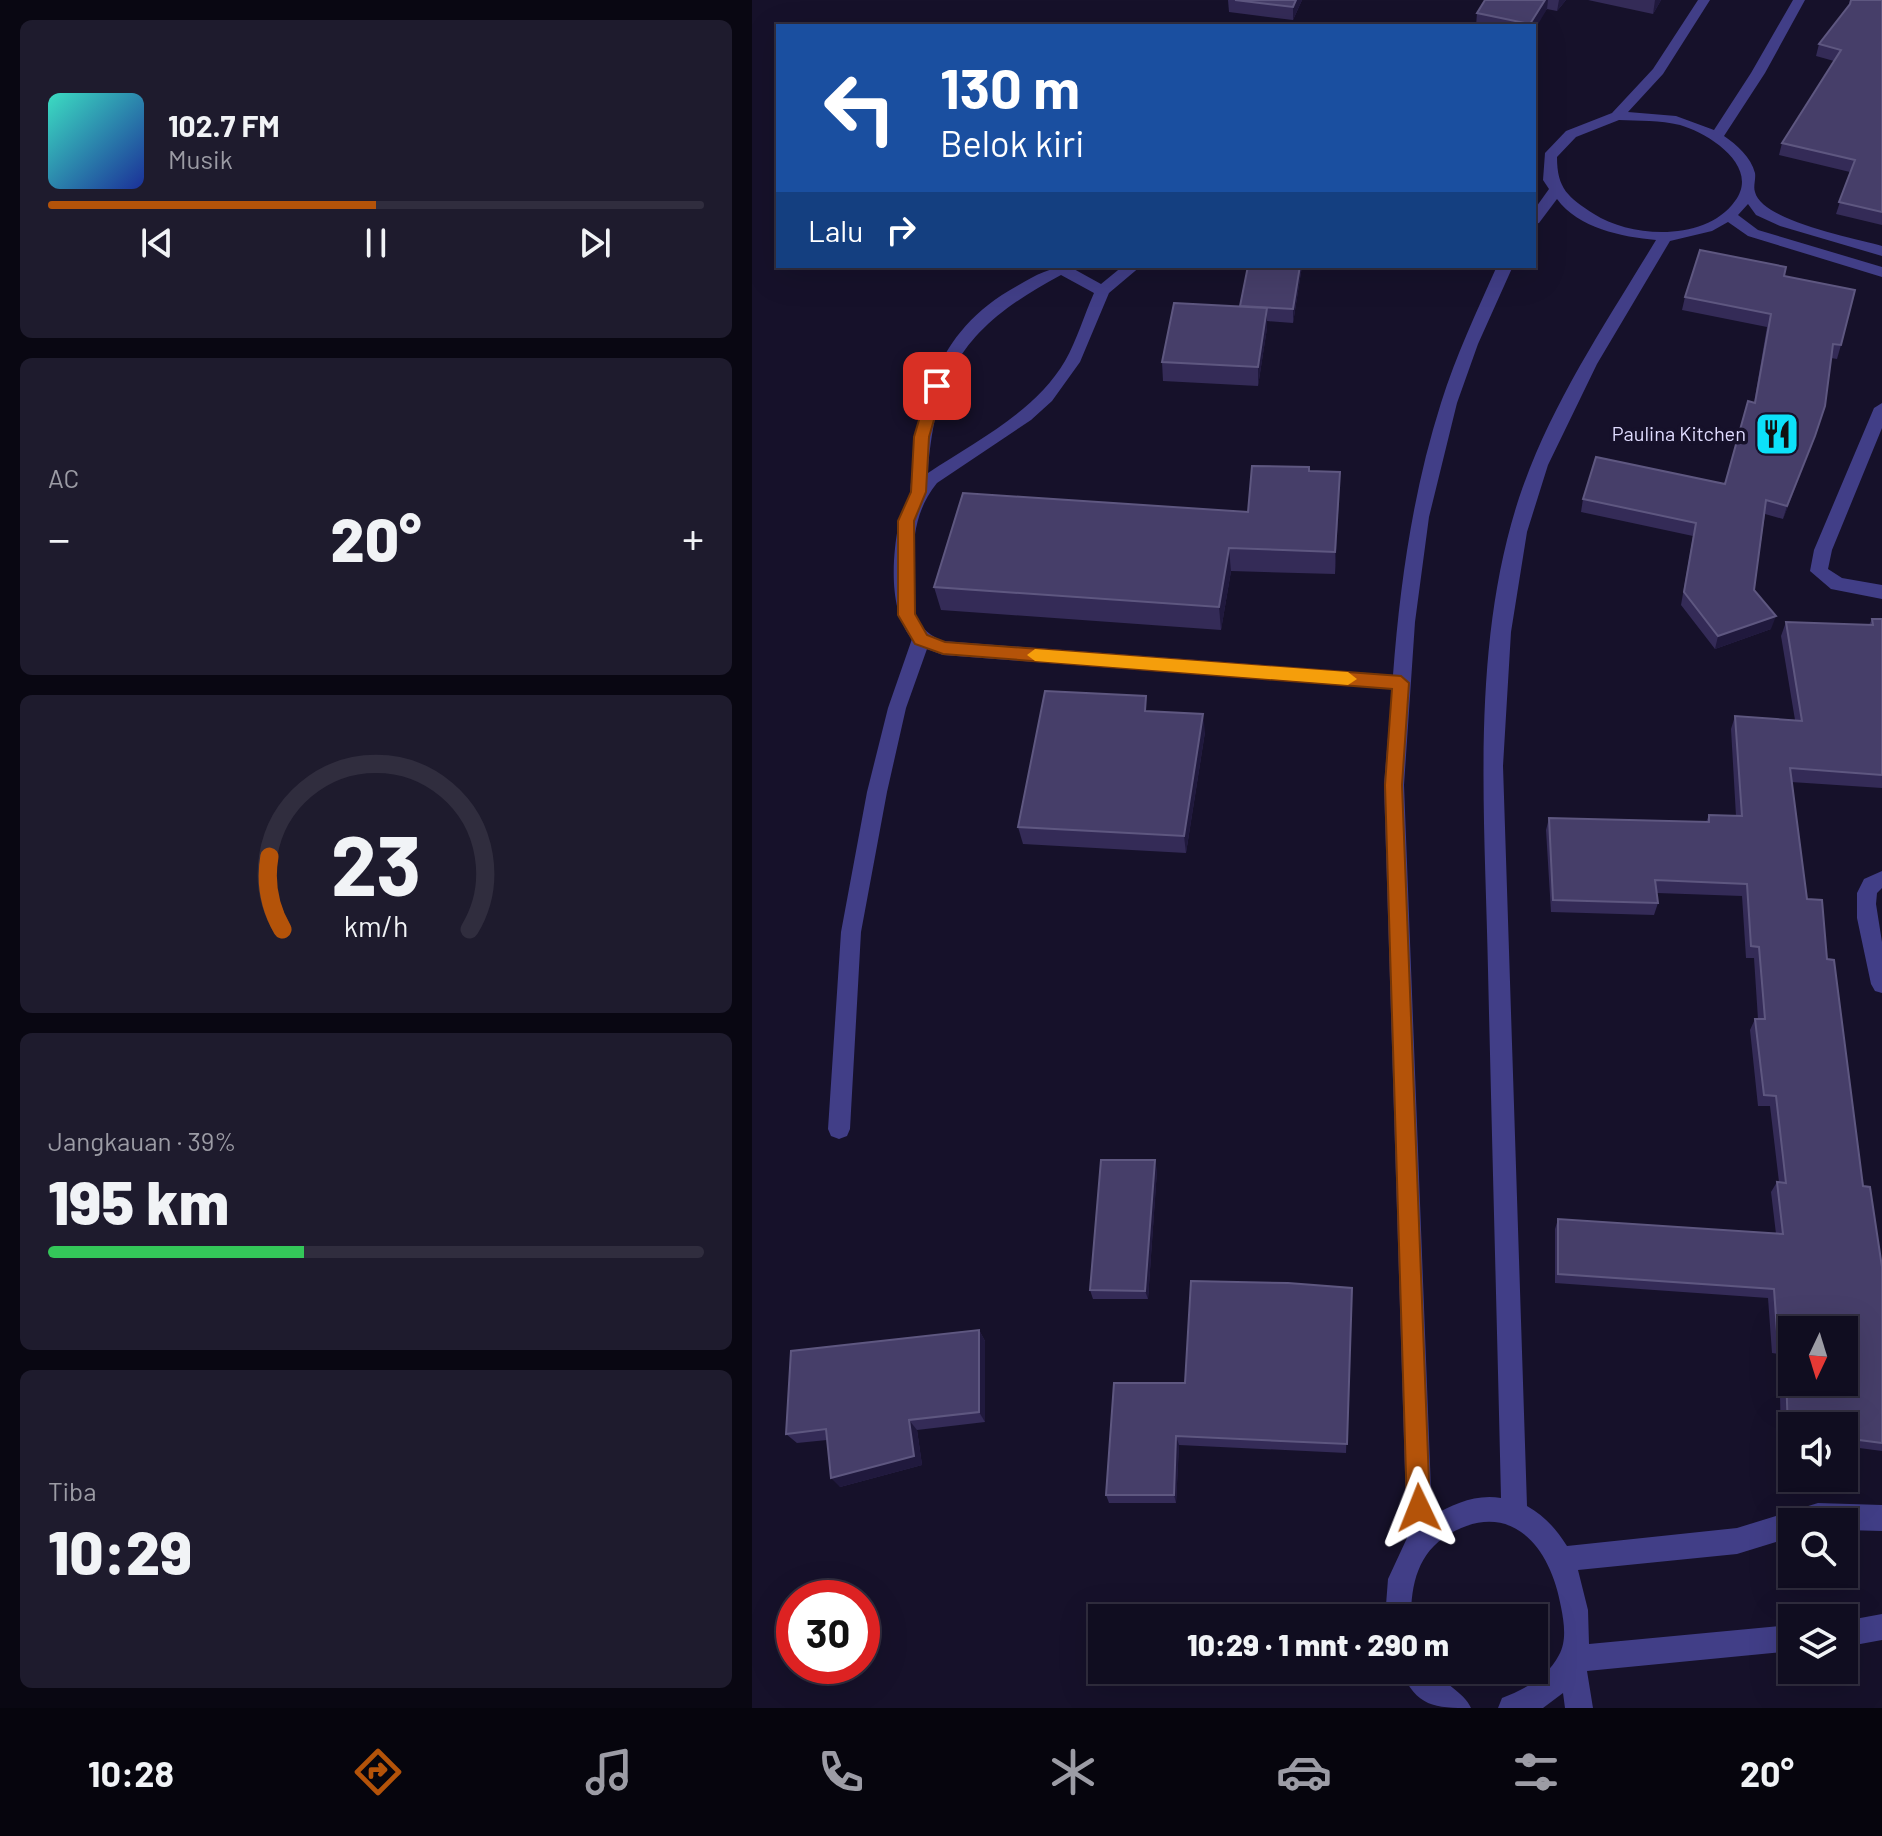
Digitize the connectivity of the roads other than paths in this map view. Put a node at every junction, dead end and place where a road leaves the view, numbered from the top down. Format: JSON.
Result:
{"nodes":[{"id":1,"x":1704,"y":0,"type":"edge"},
{"id":2,"x":1799,"y":0,"type":"edge"},
{"id":3,"x":1617,"y":116,"type":"junction"},
{"id":4,"x":1717,"y":136,"type":"junction"},
{"id":5,"x":1554,"y":192,"type":"junction"},
{"id":6,"x":1749,"y":194,"type":"junction"},
{"id":7,"x":1536,"y":217,"type":"edge"},
{"id":8,"x":1731,"y":217,"type":"junction"},
{"id":9,"x":1666,"y":236,"type":"junction"},
{"id":10,"x":1882,"y":251,"type":"edge"},
{"id":11,"x":1062,"y":268,"type":"edge"},
{"id":12,"x":1066,"y":268,"type":"edge"},
{"id":13,"x":1131,"y":268,"type":"edge"},
{"id":14,"x":1504,"y":268,"type":"edge"},
{"id":15,"x":1882,"y":272,"type":"edge"},
{"id":16,"x":1102,"y":291,"type":"junction"},
{"id":17,"x":1882,"y":408,"type":"edge"},
{"id":18,"x":1876,"y":440,"type":"edge"},
{"id":19,"x":918,"y":492,"type":"junction"},
{"id":20,"x":1882,"y":592,"type":"edge"},
{"id":21,"x":921,"y":639,"type":"junction"},
{"id":22,"x":1401,"y":683,"type":"junction"},
{"id":23,"x":1882,"y":879,"type":"edge"},
{"id":24,"x":1882,"y":984,"type":"edge"},
{"id":25,"x":839,"y":1129,"type":"dead end"},
{"id":26,"x":1514,"y":1511,"type":"junction"},
{"id":27,"x":1858,"y":1517,"type":"edge"},
{"id":28,"x":1882,"y":1518,"type":"edge"},
{"id":29,"x":1778,"y":1528,"type":"edge"},
{"id":30,"x":1420,"y":1539,"type":"junction"},
{"id":31,"x":1563,"y":1559,"type":"junction"},
{"id":32,"x":1397,"y":1604,"type":"edge"},
{"id":33,"x":1882,"y":1627,"type":"edge"},
{"id":34,"x":1858,"y":1631,"type":"edge"},
{"id":35,"x":1778,"y":1639,"type":"edge"},
{"id":36,"x":1572,"y":1659,"type":"junction"},
{"id":37,"x":1426,"y":1684,"type":"edge"},
{"id":38,"x":1457,"y":1708,"type":"edge"},
{"id":39,"x":1512,"y":1708,"type":"edge"},
{"id":40,"x":1579,"y":1708,"type":"edge"}],
"edges":[{"from":1,"to":3,"type":"street"},
{"from":2,"to":4,"type":"street"},
{"from":3,"to":4,"type":"street"},
{"from":3,"to":5,"type":"street"},
{"from":4,"to":6,"type":"street"},
{"from":5,"to":7,"type":"street"},
{"from":5,"to":9,"type":"street"},
{"from":6,"to":8,"type":"street"},
{"from":6,"to":10,"type":"street"},
{"from":8,"to":9,"type":"street"},
{"from":8,"to":15,"type":"street"},
{"from":9,"to":26,"type":"street"},
{"from":11,"to":19,"type":"street"},
{"from":12,"to":16,"type":"street"},
{"from":13,"to":16,"type":"street"},
{"from":14,"to":22,"type":"street"},
{"from":16,"to":19,"type":"street"},
{"from":17,"to":18,"type":"street"},
{"from":18,"to":20,"type":"street"},
{"from":19,"to":21,"type":"street"},
{"from":21,"to":22,"type":"street"},
{"from":21,"to":25,"type":"street"},
{"from":22,"to":30,"type":"street"},
{"from":23,"to":24,"type":"street"},
{"from":26,"to":30,"type":"street"},
{"from":26,"to":31,"type":"street"},
{"from":27,"to":28,"type":"street"},
{"from":29,"to":31,"type":"street"},
{"from":30,"to":32,"type":"street"},
{"from":31,"to":36,"type":"street"},
{"from":33,"to":34,"type":"street"},
{"from":35,"to":36,"type":"street"},
{"from":36,"to":39,"type":"street"},
{"from":36,"to":40,"type":"street"},
{"from":37,"to":38,"type":"street"}]}
